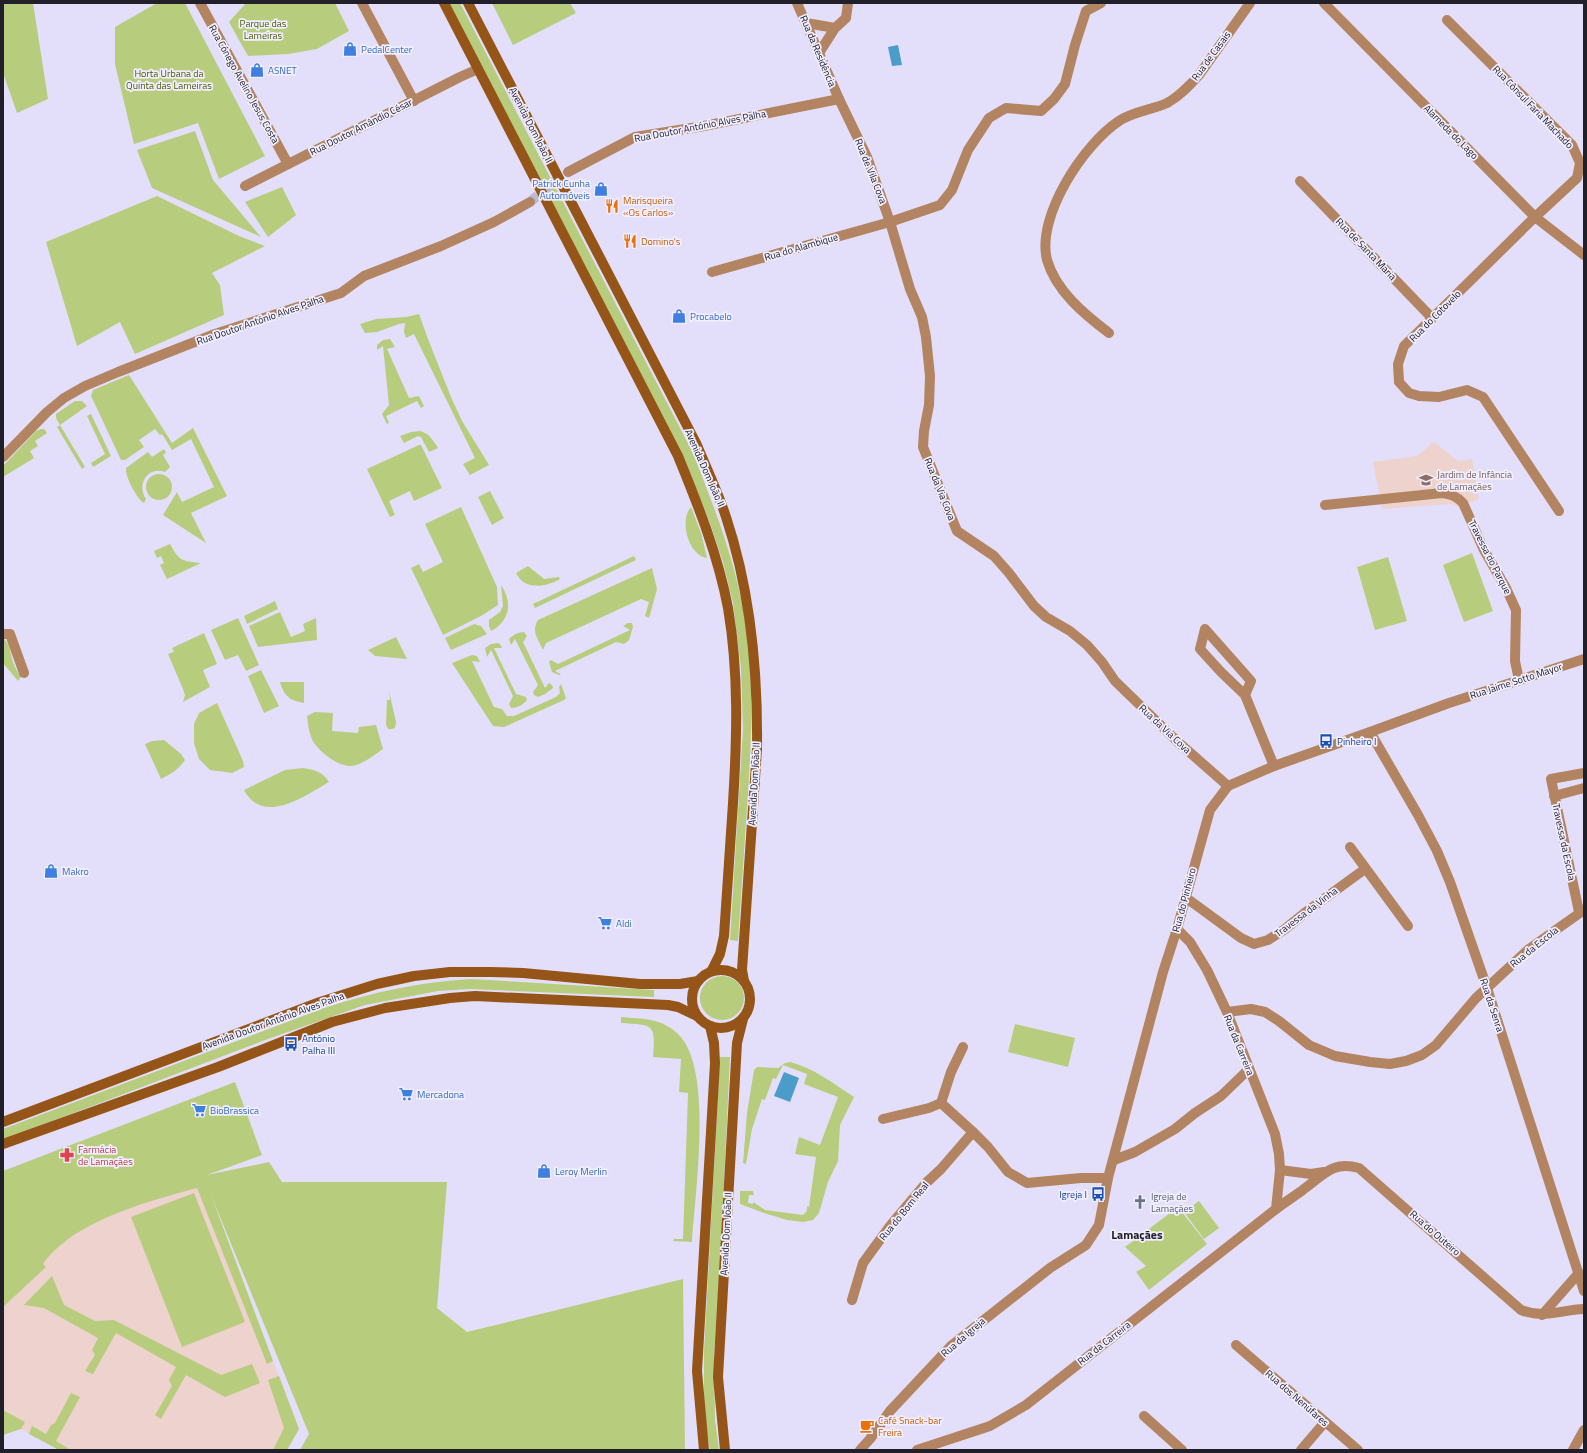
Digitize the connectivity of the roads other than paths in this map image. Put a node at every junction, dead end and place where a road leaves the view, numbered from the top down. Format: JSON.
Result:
{"nodes":[{"id":1,"x":200,"y":3,"type":"edge"},
{"id":2,"x":362,"y":3,"type":"edge"},
{"id":3,"x":444,"y":3,"type":"edge"},
{"id":4,"x":468,"y":3,"type":"edge"},
{"id":5,"x":797,"y":3,"type":"edge"},
{"id":6,"x":848,"y":3,"type":"edge"},
{"id":7,"x":1101,"y":3,"type":"edge"},
{"id":8,"x":1250,"y":3,"type":"edge"},
{"id":9,"x":1324,"y":3,"type":"edge"},
{"id":10,"x":1447,"y":20,"type":"dead end"},
{"id":11,"x":806,"y":23,"type":"junction"},
{"id":12,"x":835,"y":28,"type":"junction"},
{"id":13,"x":819,"y":53,"type":"junction"},
{"id":14,"x":478,"y":69,"type":"junction"},
{"id":15,"x":839,"y":99,"type":"junction"},
{"id":16,"x":414,"y":101,"type":"junction"},
{"id":17,"x":288,"y":164,"type":"junction"},
{"id":18,"x":568,"y":172,"type":"tunnel mouth"},
{"id":19,"x":1300,"y":181,"type":"dead end"},
{"id":20,"x":245,"y":186,"type":"dead end"},
{"id":21,"x":530,"y":202,"type":"tunnel mouth"},
{"id":22,"x":1535,"y":217,"type":"junction"},
{"id":23,"x":890,"y":222,"type":"junction"},
{"id":24,"x":1584,"y":255,"type":"edge"},
{"id":25,"x":712,"y":272,"type":"dead end"},
{"id":26,"x":1432,"y":318,"type":"junction"},
{"id":27,"x":1109,"y":333,"type":"dead end"},
{"id":28,"x":3,"y":457,"type":"edge"},
{"id":29,"x":1325,"y":505,"type":"dead end"},
{"id":30,"x":1559,"y":511,"type":"dead end"},
{"id":31,"x":3,"y":634,"type":"edge"},
{"id":32,"x":1584,"y":659,"type":"edge"},
{"id":33,"x":24,"y":673,"type":"dead end"},
{"id":34,"x":1519,"y":680,"type":"junction"},
{"id":35,"x":1245,"y":695,"type":"junction"},
{"id":36,"x":1449,"y":703,"type":"joint"},
{"id":37,"x":1370,"y":732,"type":"junction"},
{"id":38,"x":1274,"y":766,"type":"junction"},
{"id":39,"x":1584,"y":772,"type":"edge"},
{"id":40,"x":1228,"y":786,"type":"junction"},
{"id":41,"x":1584,"y":788,"type":"edge"},
{"id":42,"x":1554,"y":796,"type":"junction"},
{"id":43,"x":1350,"y":847,"type":"dead end"},
{"id":44,"x":1365,"y":869,"type":"junction"},
{"id":45,"x":1185,"y":897,"type":"junction"},
{"id":46,"x":1582,"y":911,"type":"edge"},
{"id":47,"x":1408,"y":926,"type":"dead end"},
{"id":48,"x":1177,"y":930,"type":"junction"},
{"id":49,"x":712,"y":970,"type":"junction"},
{"id":50,"x":698,"y":981,"type":"junction"},
{"id":51,"x":744,"y":981,"type":"junction"},
{"id":52,"x":1487,"y":988,"type":"junction"},
{"id":53,"x":1227,"y":1012,"type":"junction"},
{"id":54,"x":697,"y":1016,"type":"junction"},
{"id":55,"x":742,"y":1019,"type":"junction"},
{"id":56,"x":710,"y":1026,"type":"junction"},
{"id":57,"x":963,"y":1047,"type":"dead end"},
{"id":58,"x":1249,"y":1069,"type":"junction"},
{"id":59,"x":941,"y":1103,"type":"junction"},
{"id":60,"x":883,"y":1119,"type":"dead end"},
{"id":61,"x":3,"y":1122,"type":"edge"},
{"id":62,"x":973,"y":1132,"type":"junction"},
{"id":63,"x":3,"y":1144,"type":"edge"},
{"id":64,"x":1114,"y":1160,"type":"junction"},
{"id":65,"x":1280,"y":1170,"type":"junction"},
{"id":66,"x":1324,"y":1172,"type":"junction"},
{"id":67,"x":1108,"y":1178,"type":"junction"},
{"id":68,"x":1276,"y":1209,"type":"junction"},
{"id":69,"x":1086,"y":1245,"type":"joint"},
{"id":70,"x":1581,"y":1275,"type":"edge"},
{"id":71,"x":1584,"y":1291,"type":"edge"},
{"id":72,"x":852,"y":1300,"type":"dead end"},
{"id":73,"x":1584,"y":1309,"type":"edge"},
{"id":74,"x":1542,"y":1315,"type":"junction"},
{"id":75,"x":1236,"y":1345,"type":"dead end"},
{"id":76,"x":1144,"y":1416,"type":"dead end"},
{"id":77,"x":1325,"y":1422,"type":"junction"},
{"id":78,"x":1584,"y":1430,"type":"edge"},
{"id":79,"x":704,"y":1450,"type":"edge"},
{"id":80,"x":725,"y":1450,"type":"edge"},
{"id":81,"x":860,"y":1450,"type":"edge"},
{"id":82,"x":917,"y":1450,"type":"edge"},
{"id":83,"x":1182,"y":1450,"type":"edge"},
{"id":84,"x":1301,"y":1450,"type":"edge"},
{"id":85,"x":1358,"y":1450,"type":"edge"},
{"id":86,"x":1573,"y":1450,"type":"edge"}],
"edges":[{"from":1,"to":17,"type":"street","name":"Rua Cónego Avelino Jesus Costa"},
{"from":2,"to":16,"type":"street"},
{"from":3,"to":14,"type":"main road","name":"Avenida Dom João II"},
{"from":4,"to":51,"type":"main road","name":"Avenida Dom João II"},
{"from":5,"to":11,"type":"street","name":"Rua da Residência"},
{"from":6,"to":12,"type":"street"},
{"from":7,"to":23,"type":"street","name":"Rua do Alambique"},
{"from":8,"to":27,"type":"street","name":"Rua de Casais"},
{"from":9,"to":22,"type":"street","name":"Alameda do Lago"},
{"from":10,"to":22,"type":"street","name":"Rua Cônsul Faria Machado"},
{"from":11,"to":12,"type":"street"},
{"from":11,"to":13,"type":"street","name":"Rua da Residência"},
{"from":12,"to":13,"type":"street"},
{"from":13,"to":15,"type":"street","name":"Rua da Residência"},
{"from":14,"to":16,"type":"street","name":"Rua Doutor Amândio César"},
{"from":14,"to":49,"type":"main road","name":"Avenida Dom João II"},
{"from":15,"to":18,"type":"street","name":"Rua Doutor António Alves Palha"},
{"from":15,"to":23,"type":"street","name":"Rua de Vila Cova"},
{"from":16,"to":17,"type":"street","name":"Rua Doutor Amândio César"},
{"from":17,"to":20,"type":"street","name":"Rua Doutor Amândio César"},
{"from":19,"to":26,"type":"street","name":"Rua de Santa Maria"},
{"from":21,"to":28,"type":"street","name":"Rua Doutor António Alves Palha"},
{"from":22,"to":24,"type":"street","name":"Alameda do Lago"},
{"from":22,"to":26,"type":"street","name":"Rua do Cotovelo"},
{"from":23,"to":25,"type":"street","name":"Rua do Alambique"},
{"from":23,"to":40,"type":"street","name":"Rua da Via Cova"},
{"from":26,"to":30,"type":"street","name":"Rua do Cotovelo"},
{"from":29,"to":34,"type":"street","name":"Travessa do Parque"},
{"from":31,"to":33,"type":"street"},
{"from":32,"to":34,"type":"street","name":"Rua Jaime Sotto Mayor"},
{"from":34,"to":36,"type":"street","name":"Rua Jaime Sotto Mayor"},
{"from":35,"to":35,"type":"street"},
{"from":35,"to":38,"type":"street"},
{"from":36,"to":37,"type":"street","name":"Rua do Pinheiro"},
{"from":37,"to":38,"type":"street","name":"Rua do Pinheiro"},
{"from":37,"to":52,"type":"street","name":"Rua da Senra"},
{"from":38,"to":40,"type":"street","name":"Rua do Pinheiro"},
{"from":39,"to":42,"type":"street","name":"Travessa da Escola"},
{"from":40,"to":45,"type":"street","name":"Rua do Pinheiro"},
{"from":41,"to":42,"type":"street","name":"Travessa da Escola"},
{"from":42,"to":46,"type":"street","name":"Travessa da Escola"},
{"from":43,"to":44,"type":"street"},
{"from":44,"to":45,"type":"street","name":"Travessa da Vinha"},
{"from":44,"to":47,"type":"street"},
{"from":45,"to":48,"type":"street","name":"Rua do Pinheiro"},
{"from":46,"to":52,"type":"street","name":"Rua da Escola"},
{"from":48,"to":53,"type":"street","name":"Rua da Carreira"},
{"from":48,"to":64,"type":"street","name":"Rua do Pinheiro"},
{"from":49,"to":50,"type":"main road","name":"Avenida Dom João II"},
{"from":49,"to":51,"type":"main road"},
{"from":50,"to":54,"type":"main road"},
{"from":50,"to":61,"type":"main road","name":"Avenida Doutor António Alves Palha"},
{"from":51,"to":55,"type":"main road","name":"Avenida Dom João II"},
{"from":52,"to":53,"type":"street","name":"Rua da Escola"},
{"from":52,"to":70,"type":"street","name":"Rua da Senra"},
{"from":53,"to":58,"type":"street","name":"Rua da Carreira"},
{"from":54,"to":56,"type":"main road"},
{"from":54,"to":63,"type":"main road"},
{"from":55,"to":56,"type":"main road"},
{"from":55,"to":80,"type":"main road","name":"Avenida Dom João II"},
{"from":56,"to":79,"type":"main road"},
{"from":57,"to":59,"type":"street"},
{"from":58,"to":64,"type":"street"},
{"from":58,"to":65,"type":"street","name":"Rua da Carreira"},
{"from":59,"to":60,"type":"street"},
{"from":59,"to":62,"type":"street"},
{"from":62,"to":67,"type":"street"},
{"from":62,"to":72,"type":"street","name":"Rua do Bom Real"},
{"from":64,"to":67,"type":"street","name":"Rua do Pinheiro"},
{"from":65,"to":66,"type":"street"},
{"from":65,"to":68,"type":"street","name":"Rua da Carreira"},
{"from":66,"to":68,"type":"street","name":"Rua da Carreira"},
{"from":66,"to":74,"type":"street","name":"Rua do Outeiro"},
{"from":67,"to":69,"type":"street","name":"Rua do Pinheiro"},
{"from":68,"to":82,"type":"street","name":"Rua da Carreira"},
{"from":69,"to":81,"type":"street","name":"Rua da Igreja"},
{"from":70,"to":71,"type":"street","name":"Rua da Senra"},
{"from":70,"to":74,"type":"street"},
{"from":73,"to":74,"type":"street","name":"Rua do Outeiro"},
{"from":75,"to":77,"type":"street","name":"Rua dos Nenúfares"},
{"from":76,"to":83,"type":"street"},
{"from":77,"to":84,"type":"street"},
{"from":77,"to":85,"type":"street","name":"Rua dos Nenúfares"},
{"from":78,"to":86,"type":"street"}]}
